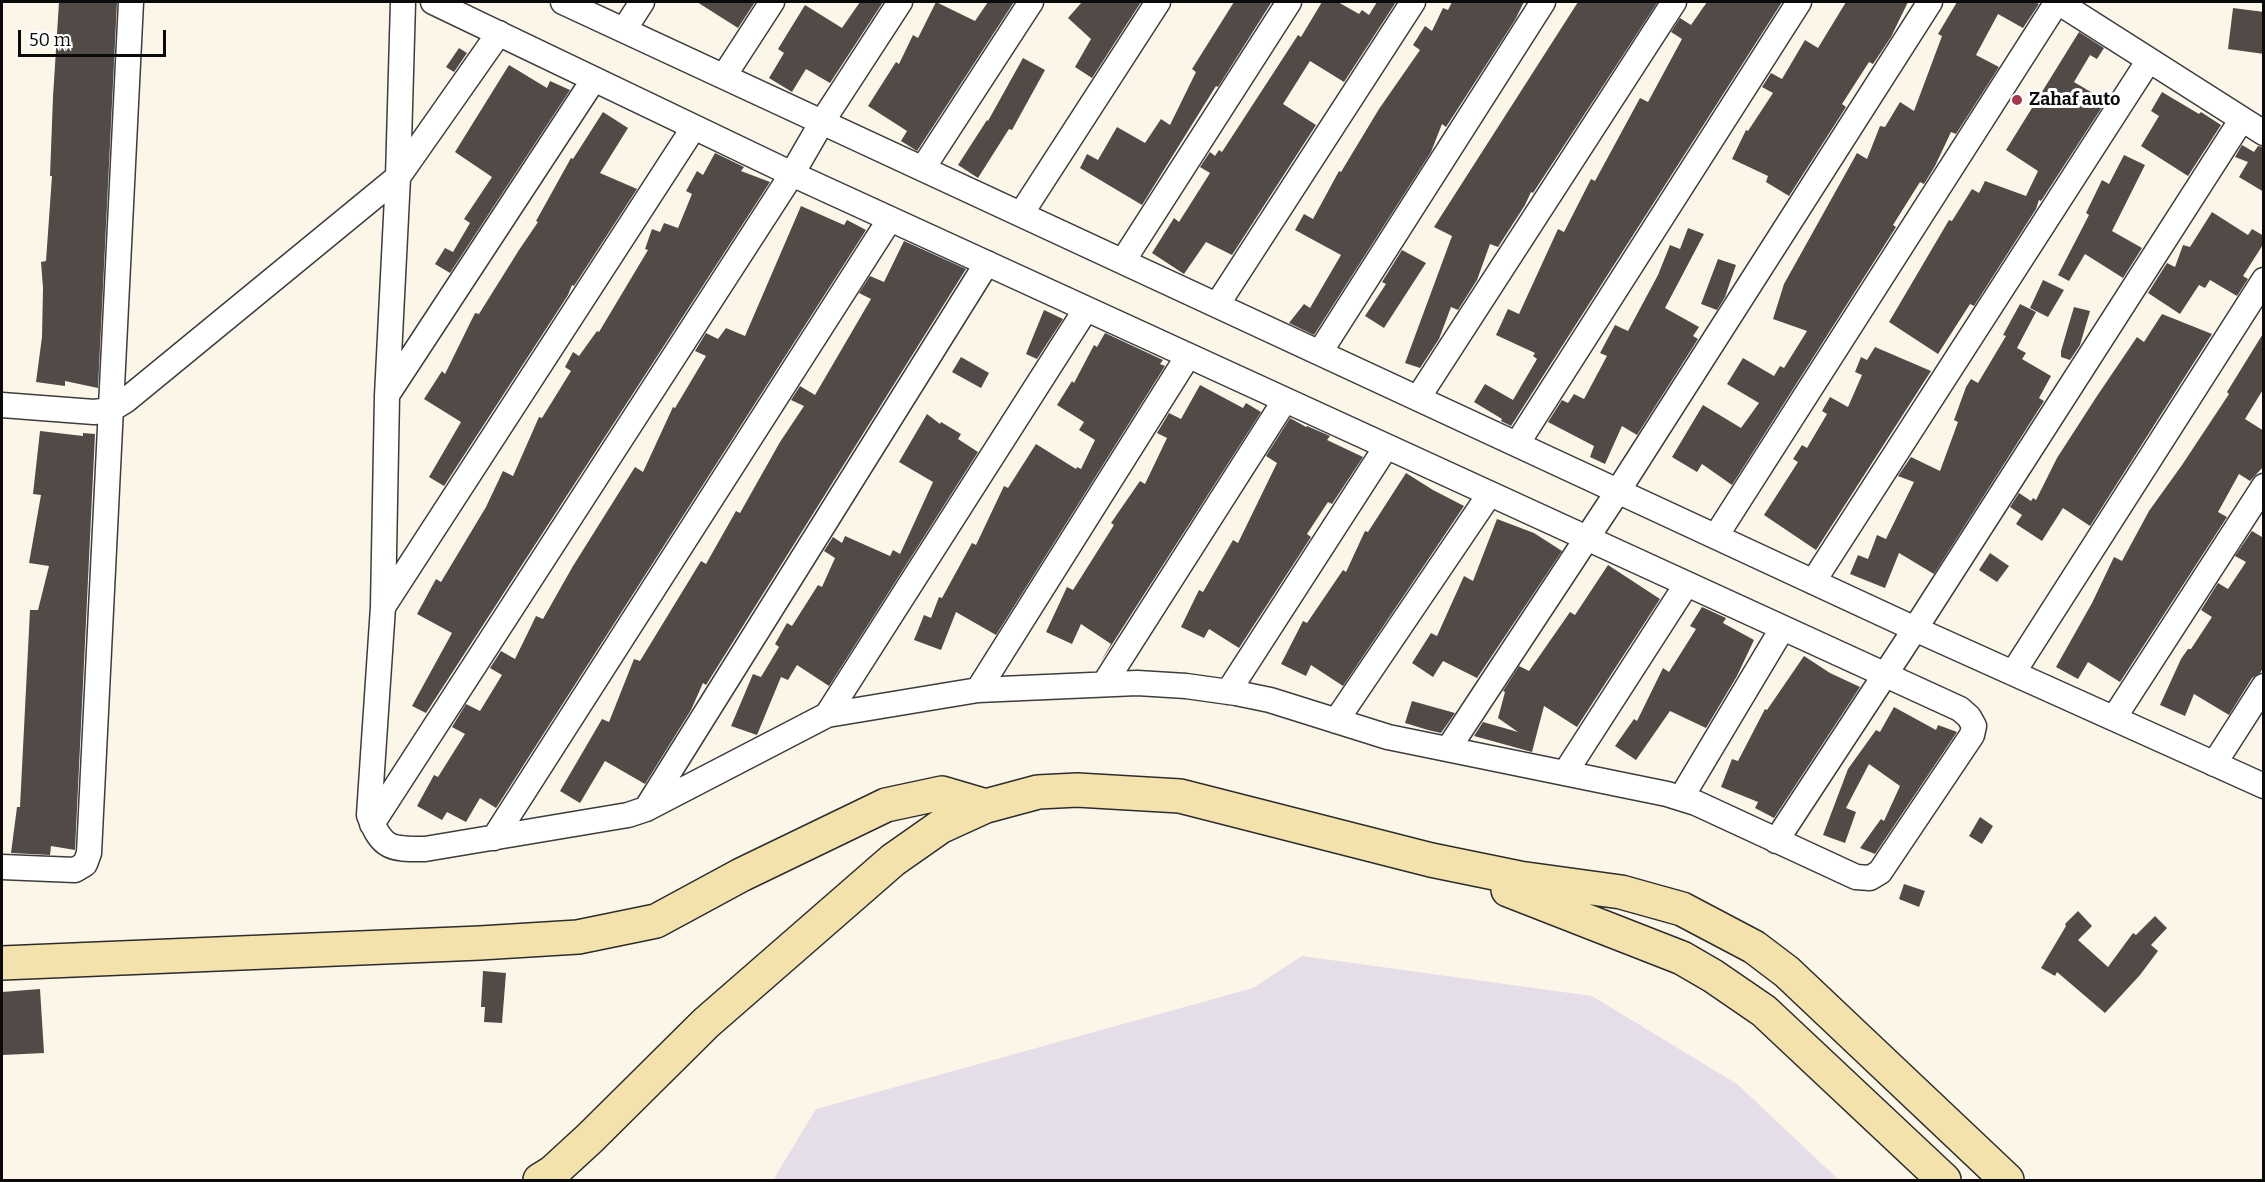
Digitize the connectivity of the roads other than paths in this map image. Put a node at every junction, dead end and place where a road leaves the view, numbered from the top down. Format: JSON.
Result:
{"nodes":[{"id":1,"x":131,"y":2,"type":"edge"},
{"id":2,"x":403,"y":2,"type":"edge"},
{"id":3,"x":434,"y":2,"type":"edge"},
{"id":4,"x":563,"y":2,"type":"edge"},
{"id":5,"x":642,"y":2,"type":"edge"},
{"id":6,"x":772,"y":2,"type":"edge"},
{"id":7,"x":900,"y":2,"type":"edge"},
{"id":8,"x":1030,"y":2,"type":"edge"},
{"id":9,"x":1158,"y":2,"type":"edge"},
{"id":10,"x":1289,"y":2,"type":"edge"},
{"id":11,"x":1413,"y":2,"type":"edge"},
{"id":12,"x":1543,"y":2,"type":"edge"},
{"id":13,"x":1674,"y":2,"type":"edge"},
{"id":14,"x":1799,"y":2,"type":"edge"},
{"id":15,"x":1930,"y":2,"type":"edge"},
{"id":16,"x":2057,"y":2,"type":"edge"},
{"id":17,"x":624,"y":30,"type":"junction"},
{"id":18,"x":499,"y":33,"type":"junction"},
{"id":19,"x":2148,"y":60,"type":"junction"},
{"id":20,"x":724,"y":76,"type":"junction"},
{"id":21,"x":594,"y":79,"type":"junction"},
{"id":22,"x":2242,"y":119,"type":"junction"},
{"id":23,"x":822,"y":122,"type":"junction"},
{"id":24,"x":694,"y":127,"type":"junction"},
{"id":25,"x":2264,"y":133,"type":"edge"},
{"id":26,"x":923,"y":168,"type":"junction"},
{"id":27,"x":792,"y":174,"type":"junction"},
{"id":28,"x":398,"y":177,"type":"junction"},
{"id":29,"x":1021,"y":214,"type":"junction"},
{"id":30,"x":890,"y":219,"type":"junction"},
{"id":31,"x":1123,"y":261,"type":"junction"},
{"id":32,"x":987,"y":264,"type":"junction"},
{"id":33,"x":2264,"y":280,"type":"edge"},
{"id":34,"x":1217,"y":305,"type":"junction"},
{"id":35,"x":1086,"y":309,"type":"junction"},
{"id":36,"x":1320,"y":352,"type":"junction"},
{"id":37,"x":1188,"y":356,"type":"junction"},
{"id":38,"x":387,"y":396,"type":"junction"},
{"id":39,"x":1418,"y":398,"type":"junction"},
{"id":40,"x":1285,"y":400,"type":"junction"},
{"id":41,"x":2,"y":405,"type":"edge"},
{"id":42,"x":110,"y":410,"type":"junction"},
{"id":43,"x":1517,"y":444,"type":"junction"},
{"id":44,"x":1386,"y":447,"type":"junction"},
{"id":45,"x":2264,"y":486,"type":"edge"},
{"id":46,"x":1618,"y":491,"type":"junction"},
{"id":47,"x":1489,"y":495,"type":"junction"},
{"id":48,"x":1716,"y":536,"type":"junction"},
{"id":49,"x":1587,"y":539,"type":"junction"},
{"id":50,"x":1813,"y":582,"type":"junction"},
{"id":51,"x":1686,"y":585,"type":"junction"},
{"id":52,"x":383,"y":607,"type":"junction"},
{"id":53,"x":1782,"y":629,"type":"junction"},
{"id":54,"x":1915,"y":629,"type":"junction"},
{"id":55,"x":2013,"y":673,"type":"junction"},
{"id":56,"x":1884,"y":676,"type":"junction"},
{"id":57,"x":1104,"y":684,"type":"junction"},
{"id":58,"x":2264,"y":686,"type":"edge"},
{"id":59,"x":978,"y":690,"type":"junction"},
{"id":60,"x":1228,"y":692,"type":"junction"},
{"id":61,"x":827,"y":715,"type":"junction"},
{"id":62,"x":2114,"y":718,"type":"junction"},
{"id":63,"x":1336,"y":721,"type":"junction"},
{"id":64,"x":1448,"y":749,"type":"junction"},
{"id":65,"x":2214,"y":764,"type":"junction"},
{"id":66,"x":1565,"y":773,"type":"junction"},
{"id":67,"x":2264,"y":786,"type":"edge"},
{"id":68,"x":1681,"y":798,"type":"junction"},
{"id":69,"x":986,"y":806,"type":"junction"},
{"id":70,"x":646,"y":809,"type":"junction"},
{"id":71,"x":372,"y":824,"type":"junction"},
{"id":72,"x":494,"y":838,"type":"junction"},
{"id":73,"x":1776,"y":841,"type":"junction"},
{"id":74,"x":1431,"y":860,"type":"junction"},
{"id":75,"x":2,"y":867,"type":"edge"},
{"id":76,"x":2,"y":963,"type":"edge"},
{"id":77,"x":540,"y":1180,"type":"edge"},
{"id":78,"x":1944,"y":1180,"type":"edge"},
{"id":79,"x":2007,"y":1180,"type":"edge"}],
"edges":[{"from":1,"to":42,"type":"street"},
{"from":2,"to":28,"type":"street"},
{"from":3,"to":18,"type":"street"},
{"from":4,"to":17,"type":"street"},
{"from":5,"to":17,"type":"street"},
{"from":6,"to":20,"type":"street"},
{"from":7,"to":23,"type":"street"},
{"from":8,"to":26,"type":"street"},
{"from":9,"to":29,"type":"street"},
{"from":10,"to":31,"type":"street"},
{"from":11,"to":34,"type":"street"},
{"from":12,"to":36,"type":"street"},
{"from":13,"to":39,"type":"street"},
{"from":14,"to":43,"type":"street"},
{"from":15,"to":46,"type":"street"},
{"from":16,"to":19,"type":"street"},
{"from":16,"to":48,"type":"street"},
{"from":17,"to":20,"type":"street"},
{"from":18,"to":21,"type":"street"},
{"from":18,"to":28,"type":"street"},
{"from":19,"to":22,"type":"street"},
{"from":19,"to":50,"type":"street"},
{"from":20,"to":23,"type":"street"},
{"from":21,"to":24,"type":"street"},
{"from":21,"to":38,"type":"street"},
{"from":22,"to":25,"type":"street"},
{"from":22,"to":54,"type":"street"},
{"from":23,"to":26,"type":"street"},
{"from":23,"to":27,"type":"street"},
{"from":24,"to":27,"type":"street"},
{"from":24,"to":52,"type":"street"},
{"from":26,"to":29,"type":"street"},
{"from":27,"to":30,"type":"street"},
{"from":27,"to":71,"type":"street"},
{"from":28,"to":38,"type":"street"},
{"from":28,"to":42,"type":"street"},
{"from":29,"to":31,"type":"street"},
{"from":30,"to":32,"type":"street"},
{"from":30,"to":72,"type":"street"},
{"from":31,"to":34,"type":"street"},
{"from":32,"to":35,"type":"street"},
{"from":32,"to":70,"type":"street"},
{"from":33,"to":55,"type":"street"},
{"from":34,"to":36,"type":"street"},
{"from":35,"to":37,"type":"street"},
{"from":35,"to":61,"type":"street"},
{"from":36,"to":39,"type":"street"},
{"from":37,"to":40,"type":"street"},
{"from":37,"to":59,"type":"street"},
{"from":38,"to":52,"type":"street"},
{"from":39,"to":43,"type":"street"},
{"from":40,"to":44,"type":"street"},
{"from":40,"to":57,"type":"street"},
{"from":41,"to":42,"type":"street"},
{"from":42,"to":75,"type":"street"},
{"from":43,"to":46,"type":"street"},
{"from":44,"to":47,"type":"street"},
{"from":44,"to":60,"type":"street"},
{"from":45,"to":62,"type":"street"},
{"from":46,"to":48,"type":"street"},
{"from":46,"to":49,"type":"street"},
{"from":47,"to":49,"type":"street"},
{"from":47,"to":63,"type":"street"},
{"from":48,"to":50,"type":"street"},
{"from":49,"to":51,"type":"street"},
{"from":49,"to":64,"type":"street"},
{"from":50,"to":54,"type":"street"},
{"from":51,"to":53,"type":"street"},
{"from":51,"to":66,"type":"street"},
{"from":52,"to":71,"type":"street"},
{"from":53,"to":56,"type":"street"},
{"from":53,"to":68,"type":"street"},
{"from":54,"to":55,"type":"street"},
{"from":54,"to":56,"type":"street"},
{"from":55,"to":62,"type":"street"},
{"from":56,"to":73,"type":"street"},
{"from":56,"to":73,"type":"street"},
{"from":57,"to":59,"type":"street"},
{"from":57,"to":60,"type":"street"},
{"from":58,"to":65,"type":"street"},
{"from":59,"to":61,"type":"street"},
{"from":60,"to":63,"type":"street"},
{"from":61,"to":70,"type":"street"},
{"from":62,"to":65,"type":"street"},
{"from":63,"to":64,"type":"street"},
{"from":64,"to":66,"type":"street"},
{"from":65,"to":67,"type":"street"},
{"from":66,"to":68,"type":"street"},
{"from":68,"to":73,"type":"street"},
{"from":69,"to":74,"type":"main road"},
{"from":69,"to":76,"type":"main road"},
{"from":69,"to":77,"type":"main road"},
{"from":70,"to":72,"type":"street"},
{"from":71,"to":72,"type":"street"},
{"from":74,"to":78,"type":"main road"},
{"from":74,"to":79,"type":"main road"}]}
